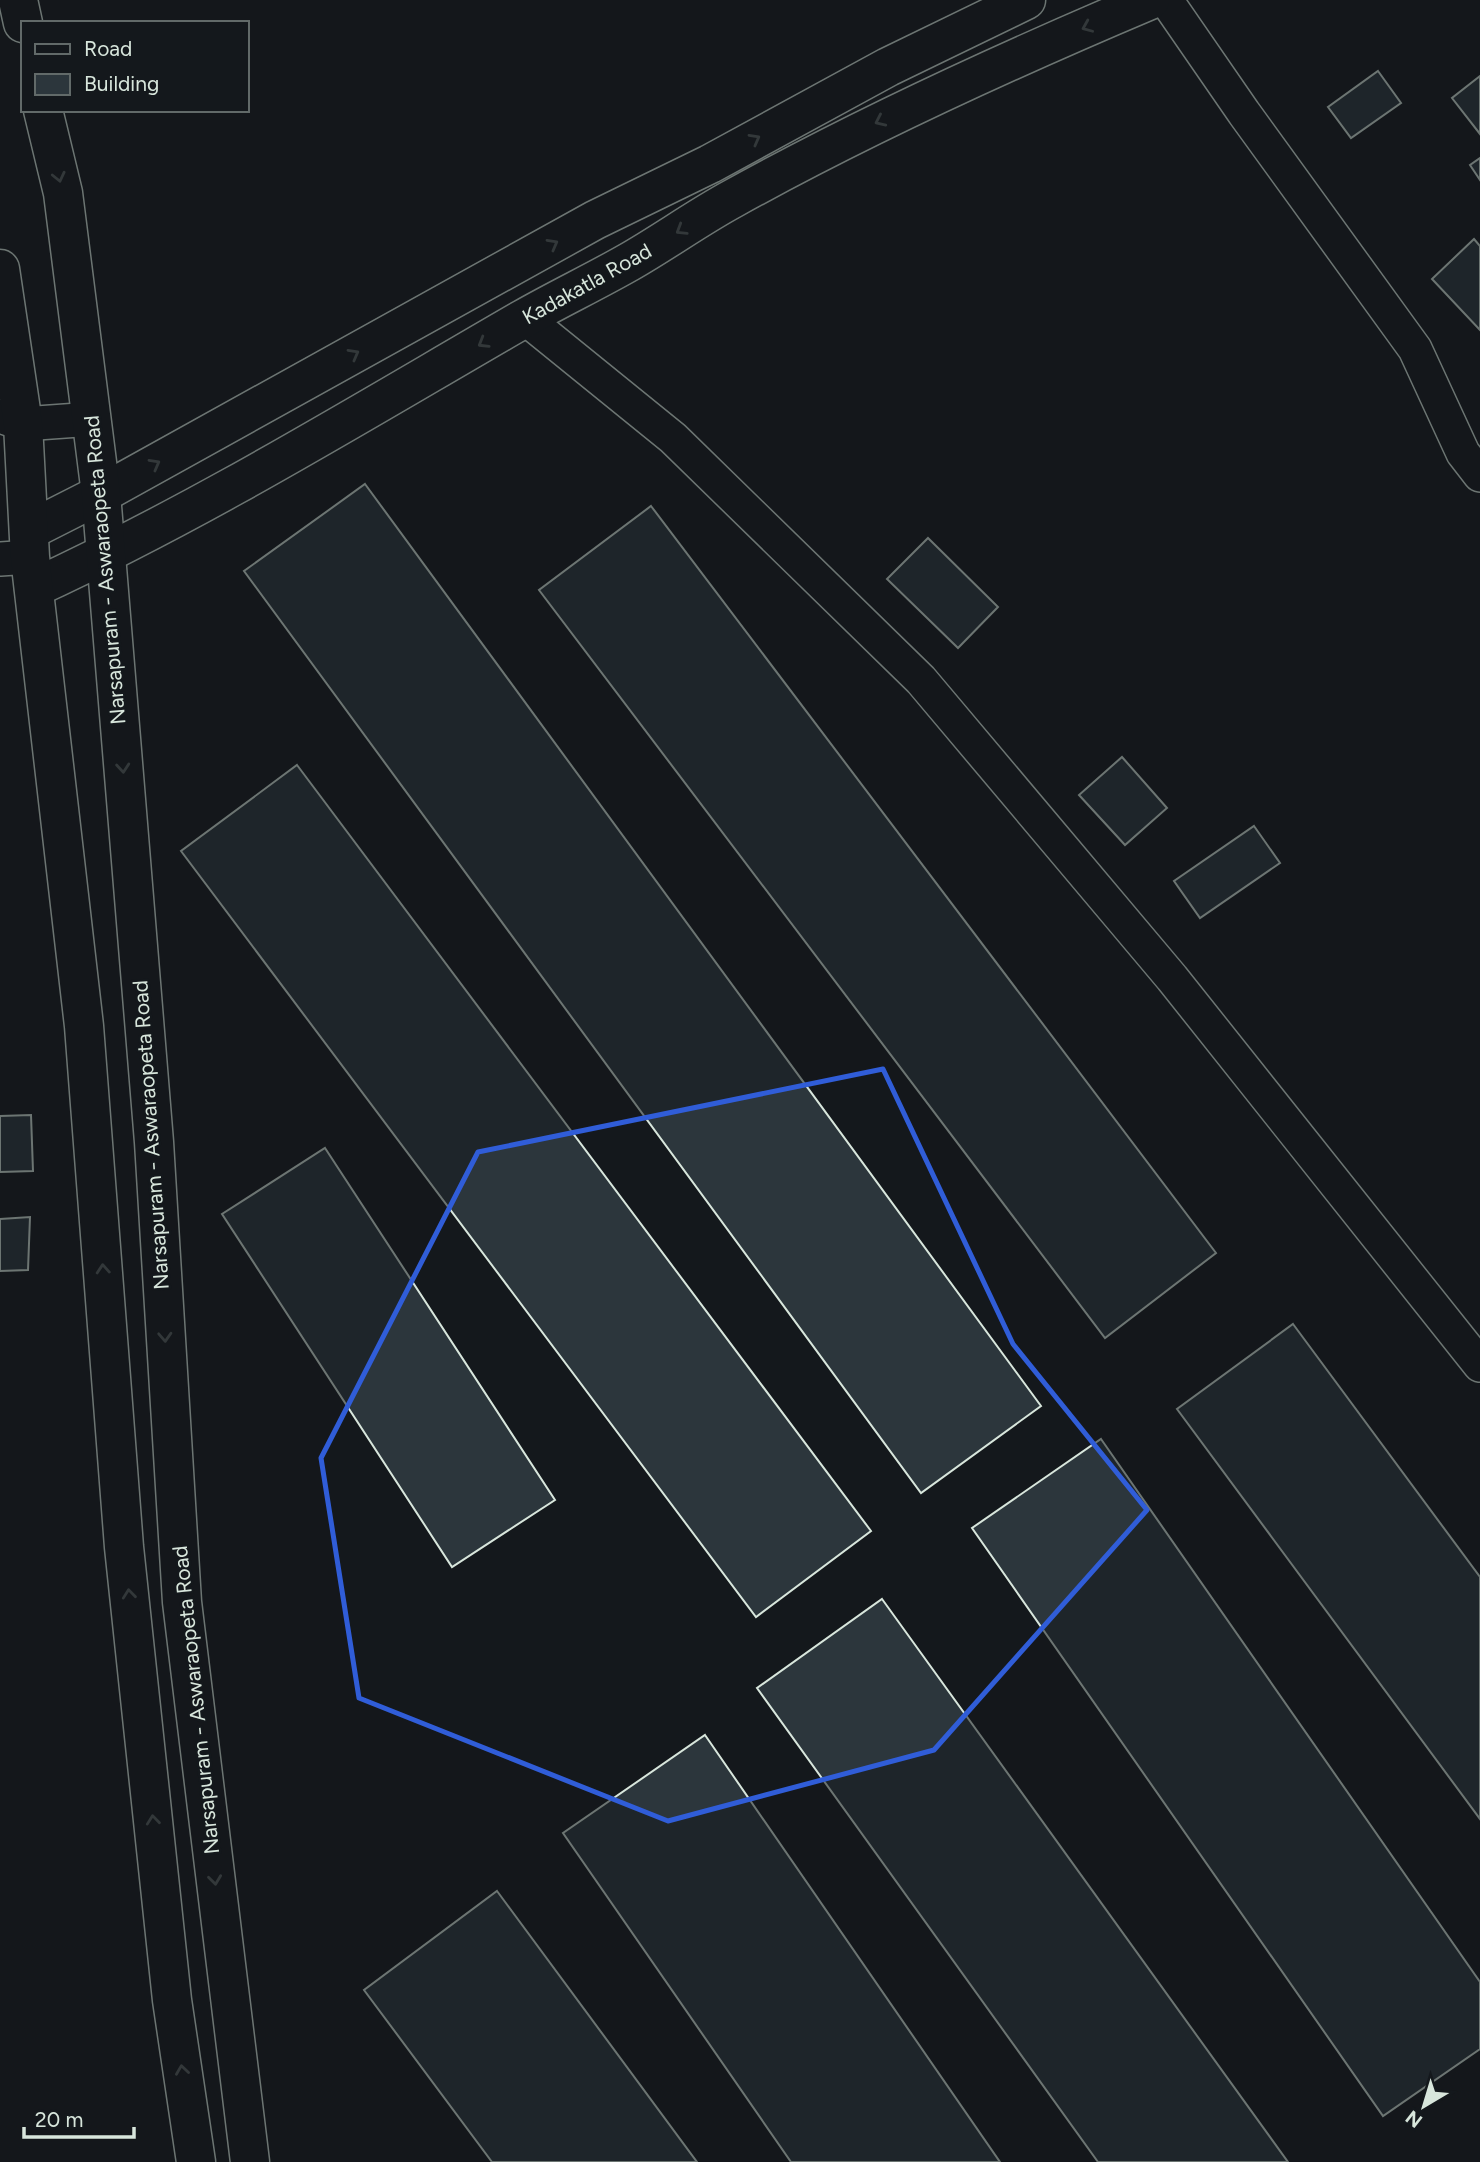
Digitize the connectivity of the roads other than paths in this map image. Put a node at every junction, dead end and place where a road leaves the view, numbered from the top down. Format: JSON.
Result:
{"nodes":[{"id":1,"x":18,"y":0,"type":"edge"},
{"id":2,"x":1026,"y":0,"type":"edge"},
{"id":3,"x":1150,"y":0,"type":"edge"},
{"id":4,"x":1166,"y":0,"type":"edge"},
{"id":5,"x":23,"y":21,"type":"edge"},
{"id":6,"x":44,"y":112,"type":"edge"},
{"id":7,"x":0,"y":269,"type":"edge"},
{"id":8,"x":525,"y":318,"type":"junction"},
{"id":9,"x":93,"y":419,"type":"junction"},
{"id":10,"x":12,"y":420,"type":"edge"},
{"id":11,"x":1480,"y":475,"type":"edge"},
{"id":12,"x":101,"y":494,"type":"junction"},
{"id":13,"x":105,"y":555,"type":"junction"},
{"id":14,"x":23,"y":559,"type":"edge"},
{"id":15,"x":1480,"y":1365,"type":"edge"},
{"id":16,"x":196,"y":2162,"type":"edge"},
{"id":17,"x":250,"y":2162,"type":"edge"}],
"edges":[{"from":1,"to":5,"type":"main road"},
{"from":12,"to":2,"type":"main road","one_way":true},
{"from":3,"to":8,"type":"main road","name":"Kadakatla Road","one_way":true},
{"from":4,"to":11,"type":"street"},
{"from":6,"to":9,"type":"main road","name":"Narsapuram - Aswaraopeta Road","one_way":true},
{"from":7,"to":10,"type":"main road"},
{"from":8,"to":13,"type":"main road","name":"Kadakatla Road","one_way":true},
{"from":8,"to":15,"type":"street"},
{"from":9,"to":10,"type":"street"},
{"from":9,"to":12,"type":"main road","name":"Narsapuram - Aswaraopeta Road"},
{"from":10,"to":14,"type":"main road"},
{"from":12,"to":13,"type":"main road","name":"Narsapuram - Aswaraopeta Road"},
{"from":12,"to":14,"type":"main road"},
{"from":13,"to":14,"type":"main road","name":"Kadakatla Road"},
{"from":13,"to":17,"type":"main road","name":"Narsapuram - Aswaraopeta Road","one_way":true},
{"from":16,"to":14,"type":"main road","one_way":true}]}
